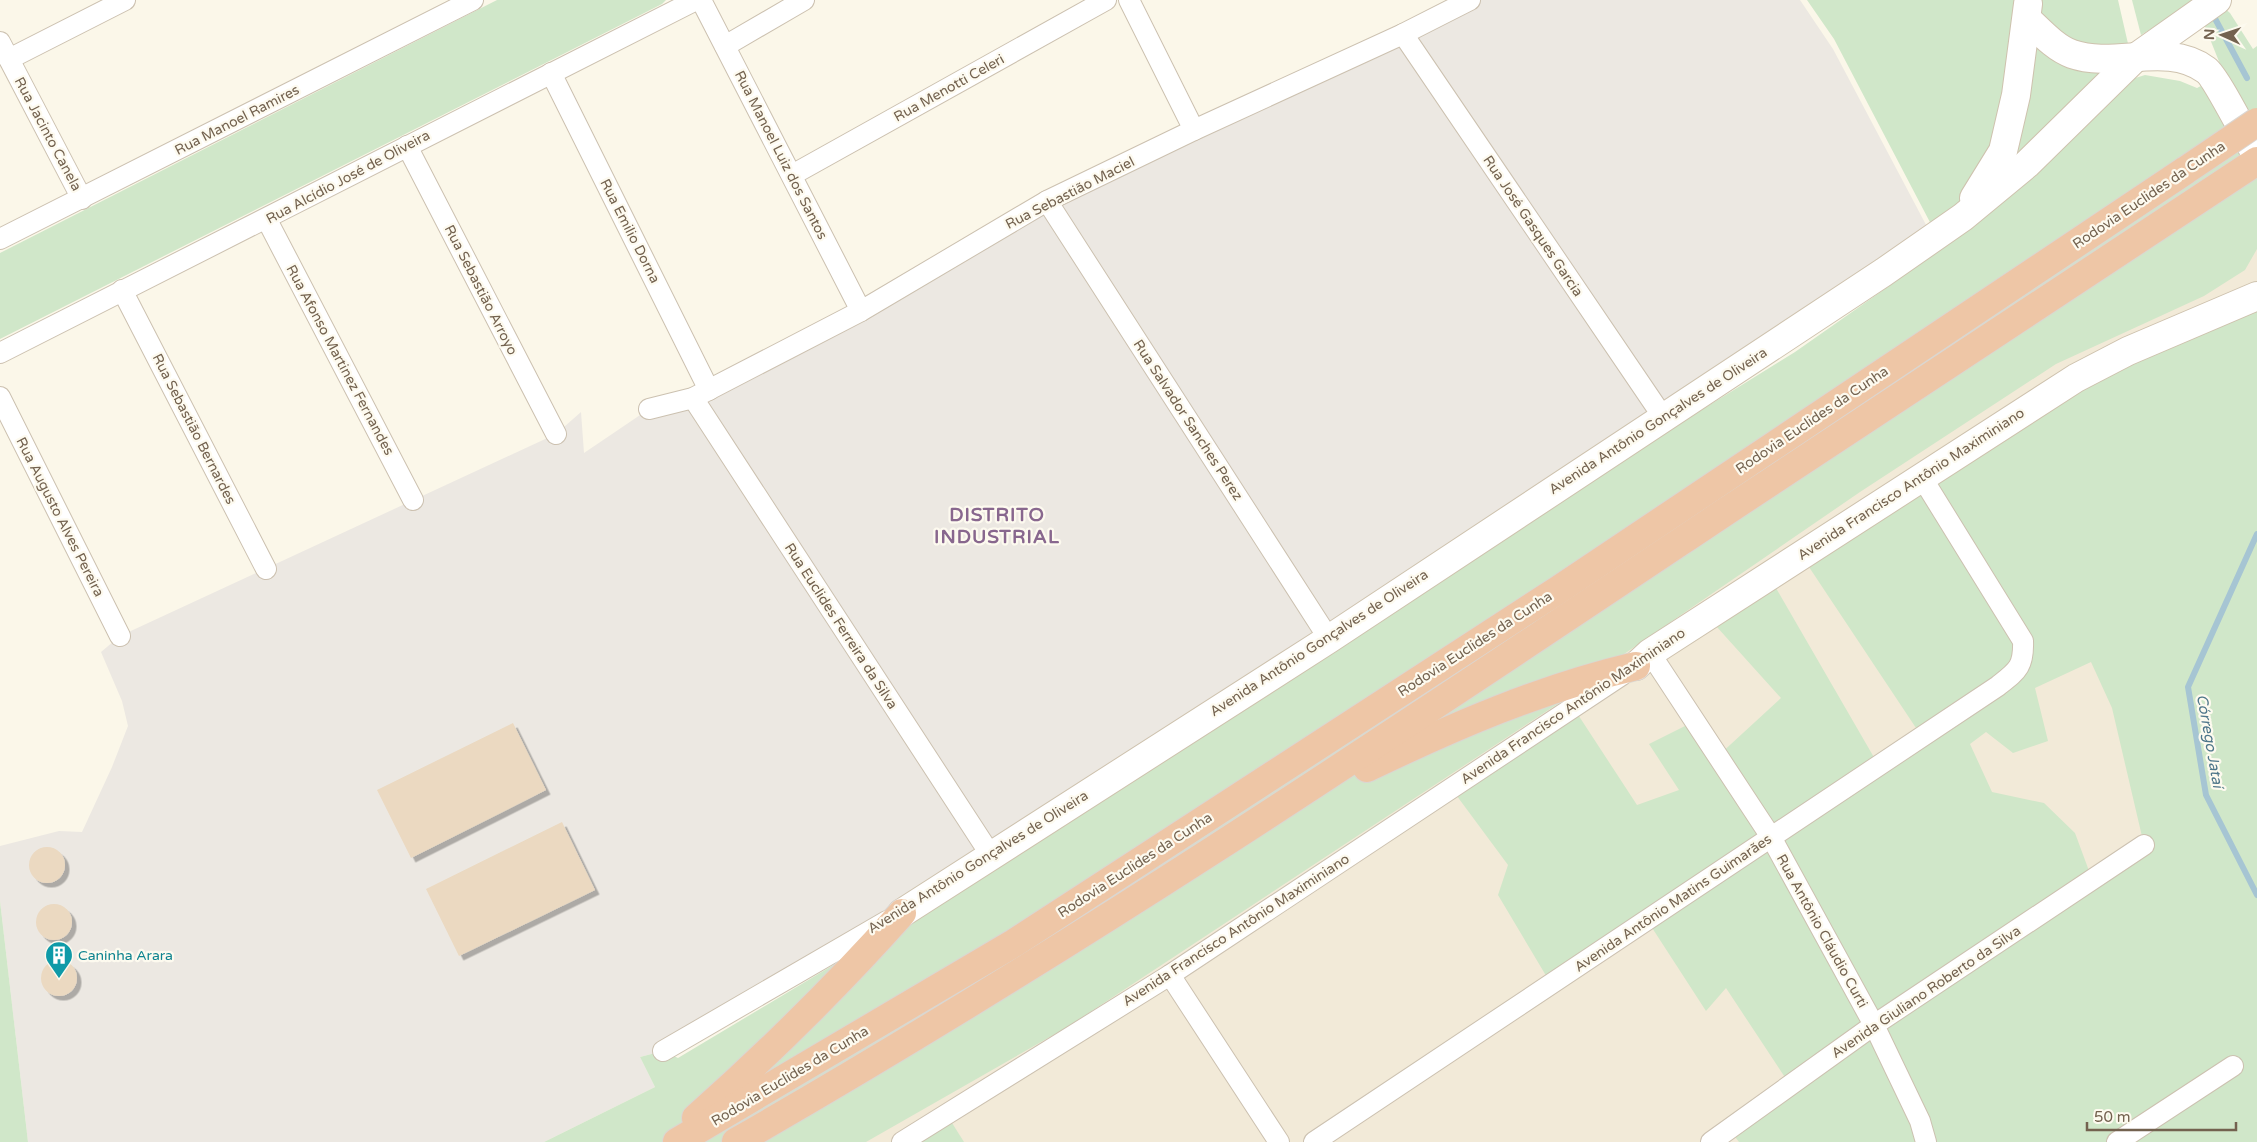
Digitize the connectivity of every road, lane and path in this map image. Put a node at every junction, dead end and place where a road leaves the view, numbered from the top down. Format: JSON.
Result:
{"nodes":[{"id":1,"x":125,"y":0,"type":"edge"},
{"id":2,"x":473,"y":0,"type":"edge"},
{"id":3,"x":696,"y":0,"type":"edge"},
{"id":4,"x":701,"y":0,"type":"edge"},
{"id":5,"x":804,"y":0,"type":"edge"},
{"id":6,"x":1106,"y":0,"type":"edge"},
{"id":7,"x":1129,"y":0,"type":"edge"},
{"id":8,"x":1470,"y":0,"type":"edge"},
{"id":9,"x":2217,"y":0,"type":"edge"},
{"id":10,"x":2028,"y":9,"type":"edge"},
{"id":11,"x":1402,"y":34,"type":"junction"},
{"id":12,"x":725,"y":46,"type":"junction"},
{"id":13,"x":4,"y":50,"type":"edge"},
{"id":14,"x":2135,"y":58,"type":"junction"},
{"id":15,"x":551,"y":73,"type":"junction"},
{"id":16,"x":2257,"y":122,"type":"edge"},
{"id":17,"x":1194,"y":130,"type":"junction"},
{"id":18,"x":407,"y":146,"type":"junction"},
{"id":19,"x":2257,"y":156,"type":"edge"},
{"id":20,"x":2257,"y":161,"type":"edge"},
{"id":21,"x":792,"y":175,"type":"junction"},
{"id":22,"x":82,"y":199,"type":"junction"},
{"id":23,"x":1047,"y":201,"type":"junction"},
{"id":24,"x":1963,"y":217,"type":"junction"},
{"id":25,"x":267,"y":220,"type":"junction"},
{"id":26,"x":0,"y":239,"type":"edge"},
{"id":27,"x":122,"y":290,"type":"junction"},
{"id":28,"x":2257,"y":296,"type":"edge"},
{"id":29,"x":861,"y":311,"type":"junction"},
{"id":30,"x":0,"y":353,"type":"edge"},
{"id":31,"x":701,"y":394,"type":"junction"},
{"id":32,"x":0,"y":397,"type":"edge"},
{"id":33,"x":649,"y":410,"type":"dead end"},
{"id":34,"x":1663,"y":417,"type":"junction"},
{"id":35,"x":556,"y":434,"type":"dead end"},
{"id":36,"x":1921,"y":476,"type":"junction"},
{"id":37,"x":413,"y":500,"type":"dead end"},
{"id":38,"x":266,"y":568,"type":"dead end"},
{"id":39,"x":120,"y":636,"type":"dead end"},
{"id":40,"x":1329,"y":639,"type":"junction"},
{"id":41,"x":1643,"y":659,"type":"junction"},
{"id":42,"x":1309,"y":789,"type":"junction"},
{"id":43,"x":1771,"y":838,"type":"junction"},
{"id":44,"x":2144,"y":845,"type":"dead end"},
{"id":45,"x":990,"y":854,"type":"junction"},
{"id":46,"x":902,"y":912,"type":"junction"},
{"id":47,"x":1170,"y":975,"type":"junction"},
{"id":48,"x":1874,"y":1025,"type":"junction"},
{"id":49,"x":664,"y":1052,"type":"dead end"},
{"id":50,"x":2233,"y":1066,"type":"dead end"},
{"id":51,"x":670,"y":1142,"type":"edge"},
{"id":52,"x":677,"y":1142,"type":"edge"},
{"id":53,"x":736,"y":1142,"type":"edge"},
{"id":54,"x":902,"y":1142,"type":"edge"},
{"id":55,"x":1279,"y":1142,"type":"edge"},
{"id":56,"x":1314,"y":1142,"type":"edge"},
{"id":57,"x":1711,"y":1142,"type":"edge"},
{"id":58,"x":1926,"y":1142,"type":"edge"},
{"id":59,"x":2117,"y":1142,"type":"edge"}],
"edges":[{"from":1,"to":13,"type":"street"},
{"from":2,"to":22,"type":"street","name":"Rua Manoel Ramires"},
{"from":3,"to":15,"type":"street","name":"Rua Alcídio José de Oliveira"},
{"from":4,"to":12,"type":"street","name":"Rua Manoel Luiz dos Santos"},
{"from":5,"to":12,"type":"street"},
{"from":6,"to":21,"type":"street","name":"Rua Menotti Celeri"},
{"from":7,"to":17,"type":"street"},
{"from":8,"to":11,"type":"street","name":"Rua Sebastião Maciel"},
{"from":9,"to":14,"type":"main road","name":"Avenida Antônio Gonçalves de Oliveira"},
{"from":10,"to":14,"type":"main road"},
{"from":10,"to":24,"type":"main road","name":"Avenida Antônio Gonçalves de Oliveira"},
{"from":11,"to":17,"type":"street","name":"Rua Sebastião Maciel"},
{"from":11,"to":34,"type":"street","name":"Rua José Gasques Garcia"},
{"from":12,"to":21,"type":"street","name":"Rua Manoel Luiz dos Santos"},
{"from":13,"to":22,"type":"street","name":"Rua Jacinto Canela"},
{"from":14,"to":19,"type":"main road"},
{"from":14,"to":24,"type":"main road","name":"Avenida Antônio Gonçalves de Oliveira"},
{"from":15,"to":18,"type":"street","name":"Rua Alcídio José de Oliveira"},
{"from":15,"to":31,"type":"street","name":"Rua Emilio Dorna"},
{"from":16,"to":52,"type":"highway","name":"Rodovia Euclides da Cunha","bridge":true},
{"from":17,"to":23,"type":"street","name":"Rua Sebastião Maciel"},
{"from":18,"to":25,"type":"street","name":"Rua Alcídio José de Oliveira"},
{"from":18,"to":35,"type":"street","name":"Rua Sebastião Arroyo"},
{"from":20,"to":42,"type":"highway","name":"Rodovia Euclides da Cunha"},
{"from":21,"to":29,"type":"street","name":"Rua Manoel Luiz dos Santos"},
{"from":22,"to":26,"type":"street","name":"Rua Manoel Ramires"},
{"from":23,"to":29,"type":"street","name":"Rua Sebastião Maciel"},
{"from":23,"to":40,"type":"street","name":"Rua Salvador Sanches Perez"},
{"from":24,"to":34,"type":"main road","name":"Avenida Antônio Gonçalves de Oliveira"},
{"from":25,"to":27,"type":"street","name":"Rua Alcídio José de Oliveira"},
{"from":25,"to":37,"type":"street","name":"Rua Afonso Martinez Fernandes"},
{"from":27,"to":30,"type":"street","name":"Rua Alcídio José de Oliveira"},
{"from":27,"to":38,"type":"street","name":"Rua Sebastião Bernardes"},
{"from":28,"to":36,"type":"main road","name":"Avenida Francisco Antônio Maximiniano"},
{"from":29,"to":31,"type":"street","name":"Rua Sebastião Maciel"},
{"from":31,"to":33,"type":"street","name":"Rua Sebastião Maciel"},
{"from":31,"to":45,"type":"street","name":"Rua Euclides Ferreira da Silva"},
{"from":32,"to":39,"type":"street","name":"Rua Augusto Alves Pereira"},
{"from":34,"to":40,"type":"main road","name":"Avenida Antônio Gonçalves de Oliveira"},
{"from":36,"to":41,"type":"main road","name":"Avenida Francisco Antônio Maximiniano"},
{"from":36,"to":43,"type":"street","name":"Avenida Antônio Matins Guimarães"},
{"from":40,"to":45,"type":"main road","name":"Avenida Antônio Gonçalves de Oliveira"},
{"from":41,"to":42,"type":"highway"},
{"from":41,"to":43,"type":"street","name":"Rua Antônio Cláudio Curti"},
{"from":41,"to":47,"type":"street","name":"Avenida Francisco Antônio Maximiniano"},
{"from":42,"to":53,"type":"highway","name":"Rodovia Euclides da Cunha"},
{"from":43,"to":48,"type":"street","name":"Rua Antônio Cláudio Curti"},
{"from":43,"to":56,"type":"street","name":"Avenida Antônio Matins Guimarães"},
{"from":44,"to":48,"type":"street","name":"Avenida Giuliano Roberto da Silva"},
{"from":45,"to":46,"type":"main road","name":"Avenida Antônio Gonçalves de Oliveira"},
{"from":46,"to":49,"type":"street","name":"Avenida Antônio Gonçalves de Oliveira"},
{"from":46,"to":51,"type":"highway"},
{"from":47,"to":54,"type":"street","name":"Avenida Francisco Antônio Maximiniano"},
{"from":47,"to":55,"type":"street"},
{"from":48,"to":57,"type":"street","name":"Avenida Giuliano Roberto da Silva"},
{"from":48,"to":58,"type":"street","name":"Rua Antônio Cláudio Curti"},
{"from":50,"to":59,"type":"street"}]}
